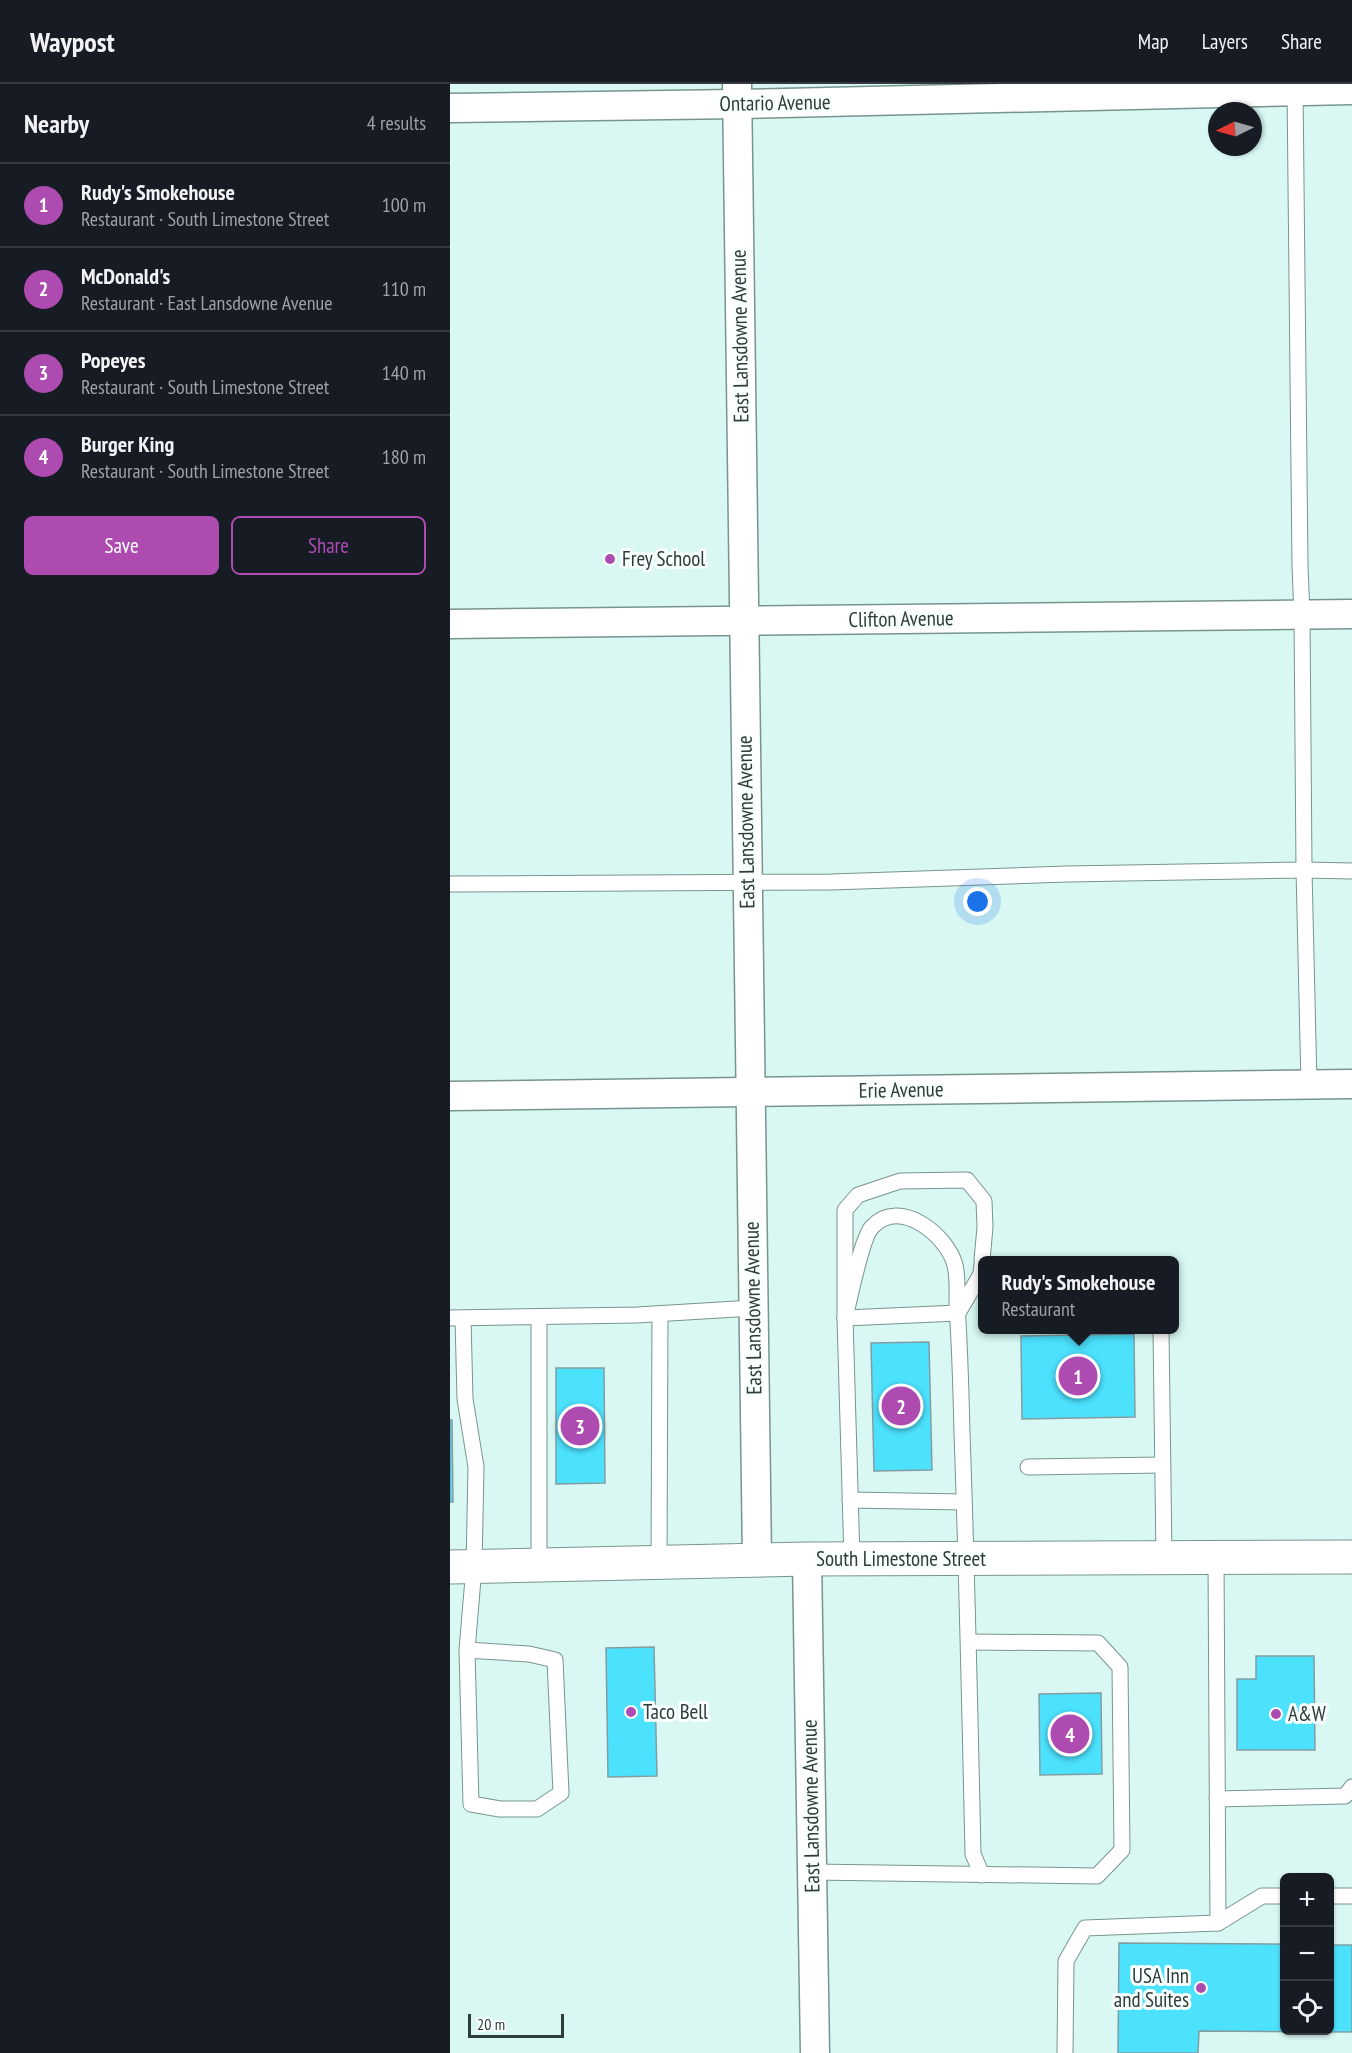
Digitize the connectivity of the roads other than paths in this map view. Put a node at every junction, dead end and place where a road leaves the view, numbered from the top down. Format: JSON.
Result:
{"nodes":[{"id":1,"x":1295,"y":88,"type":"edge"},
{"id":2,"x":1352,"y":90,"type":"edge"},
{"id":3,"x":737,"y":94,"type":"edge"},
{"id":4,"x":450,"y":108,"type":"edge"},
{"id":5,"x":1352,"y":614,"type":"edge"},
{"id":6,"x":1302,"y":615,"type":"junction"},
{"id":7,"x":744,"y":621,"type":"junction"},
{"id":8,"x":450,"y":624,"type":"edge"},
{"id":9,"x":1304,"y":870,"type":"junction"},
{"id":10,"x":1352,"y":871,"type":"edge"},
{"id":11,"x":747,"y":882,"type":"junction"},
{"id":12,"x":450,"y":884,"type":"edge"},
{"id":13,"x":1352,"y":1084,"type":"edge"},
{"id":14,"x":1309,"y":1085,"type":"junction"},
{"id":15,"x":750,"y":1092,"type":"junction"},
{"id":16,"x":450,"y":1096,"type":"edge"},
{"id":17,"x":983,"y":1256,"type":"edge"},
{"id":18,"x":978,"y":1279,"type":"edge"},
{"id":19,"x":753,"y":1308,"type":"junction"},
{"id":20,"x":958,"y":1313,"type":"junction"},
{"id":21,"x":660,"y":1314,"type":"junction"},
{"id":22,"x":539,"y":1317,"type":"junction"},
{"id":23,"x":457,"y":1318,"type":"edge"},
{"id":24,"x":845,"y":1318,"type":"junction"},
{"id":25,"x":1161,"y":1334,"type":"edge"},
{"id":26,"x":1162,"y":1465,"type":"junction"},
{"id":27,"x":1028,"y":1467,"type":"dead end"},
{"id":28,"x":850,"y":1500,"type":"junction"},
{"id":29,"x":964,"y":1502,"type":"junction"},
{"id":30,"x":1164,"y":1557,"type":"junction"},
{"id":31,"x":1216,"y":1557,"type":"junction"},
{"id":32,"x":1352,"y":1557,"type":"edge"},
{"id":33,"x":967,"y":1558,"type":"junction"},
{"id":34,"x":807,"y":1559,"type":"junction"},
{"id":35,"x":852,"y":1559,"type":"junction"},
{"id":36,"x":757,"y":1560,"type":"junction"},
{"id":37,"x":659,"y":1563,"type":"junction"},
{"id":38,"x":539,"y":1566,"type":"junction"},
{"id":39,"x":462,"y":1567,"type":"edge"},
{"id":40,"x":969,"y":1642,"type":"junction"},
{"id":41,"x":467,"y":1650,"type":"junction"},
{"id":42,"x":1352,"y":1787,"type":"edge"},
{"id":43,"x":1217,"y":1799,"type":"junction"},
{"id":44,"x":813,"y":1872,"type":"junction"},
{"id":45,"x":982,"y":1875,"type":"junction"},
{"id":46,"x":1280,"y":1896,"type":"edge"},
{"id":47,"x":1334,"y":1896,"type":"edge"},
{"id":48,"x":1352,"y":1896,"type":"edge"},
{"id":49,"x":1218,"y":1923,"type":"junction"},
{"id":50,"x":815,"y":2053,"type":"edge"},
{"id":51,"x":1065,"y":2053,"type":"edge"}],
"edges":[{"from":1,"to":2,"type":"street","name":"Ontario Avenue"},
{"from":1,"to":3,"type":"street","name":"Ontario Avenue"},
{"from":1,"to":6,"type":"lane"},
{"from":3,"to":4,"type":"street","name":"Ontario Avenue"},
{"from":3,"to":7,"type":"street","name":"East Lansdowne Avenue"},
{"from":5,"to":6,"type":"street","name":"Clifton Avenue"},
{"from":6,"to":7,"type":"street","name":"Clifton Avenue"},
{"from":6,"to":9,"type":"lane"},
{"from":7,"to":8,"type":"street","name":"Clifton Avenue"},
{"from":7,"to":11,"type":"street","name":"East Lansdowne Avenue"},
{"from":9,"to":10,"type":"lane"},
{"from":9,"to":11,"type":"lane"},
{"from":9,"to":14,"type":"lane"},
{"from":11,"to":12,"type":"lane"},
{"from":11,"to":15,"type":"street","name":"East Lansdowne Avenue"},
{"from":13,"to":14,"type":"street","name":"Erie Avenue"},
{"from":14,"to":15,"type":"street","name":"Erie Avenue"},
{"from":15,"to":16,"type":"street","name":"Erie Avenue"},
{"from":15,"to":19,"type":"street","name":"East Lansdowne Avenue"},
{"from":17,"to":24,"type":"lane"},
{"from":18,"to":20,"type":"lane"},
{"from":19,"to":21,"type":"lane"},
{"from":19,"to":36,"type":"street","name":"East Lansdowne Avenue"},
{"from":20,"to":24,"type":"lane"},
{"from":20,"to":24,"type":"lane"},
{"from":20,"to":29,"type":"lane"},
{"from":21,"to":22,"type":"lane"},
{"from":21,"to":37,"type":"lane"},
{"from":22,"to":23,"type":"lane"},
{"from":22,"to":38,"type":"lane"},
{"from":23,"to":39,"type":"lane"},
{"from":24,"to":28,"type":"lane"},
{"from":25,"to":26,"type":"lane"},
{"from":26,"to":27,"type":"lane"},
{"from":26,"to":30,"type":"lane"},
{"from":28,"to":29,"type":"lane"},
{"from":28,"to":35,"type":"lane"},
{"from":29,"to":33,"type":"lane"},
{"from":30,"to":31,"type":"main road","name":"South Limestone Street"},
{"from":30,"to":33,"type":"main road","name":"South Limestone Street"},
{"from":31,"to":32,"type":"main road","name":"South Limestone Street"},
{"from":31,"to":43,"type":"lane"},
{"from":33,"to":35,"type":"main road","name":"South Limestone Street"},
{"from":33,"to":40,"type":"lane"},
{"from":34,"to":35,"type":"main road","name":"South Limestone Street"},
{"from":34,"to":36,"type":"main road","name":"South Limestone Street"},
{"from":34,"to":44,"type":"street","name":"East Lansdowne Avenue"},
{"from":36,"to":37,"type":"main road","name":"South Limestone Street"},
{"from":37,"to":38,"type":"main road","name":"South Limestone Street"},
{"from":38,"to":39,"type":"main road","name":"South Limestone Street"},
{"from":39,"to":41,"type":"lane"},
{"from":40,"to":45,"type":"lane"},
{"from":40,"to":45,"type":"lane"},
{"from":41,"to":41,"type":"lane"},
{"from":42,"to":43,"type":"lane"},
{"from":43,"to":49,"type":"lane"},
{"from":44,"to":45,"type":"lane"},
{"from":44,"to":50,"type":"street","name":"East Lansdowne Avenue"},
{"from":46,"to":49,"type":"lane"},
{"from":47,"to":48,"type":"lane"},
{"from":49,"to":51,"type":"lane"}]}
